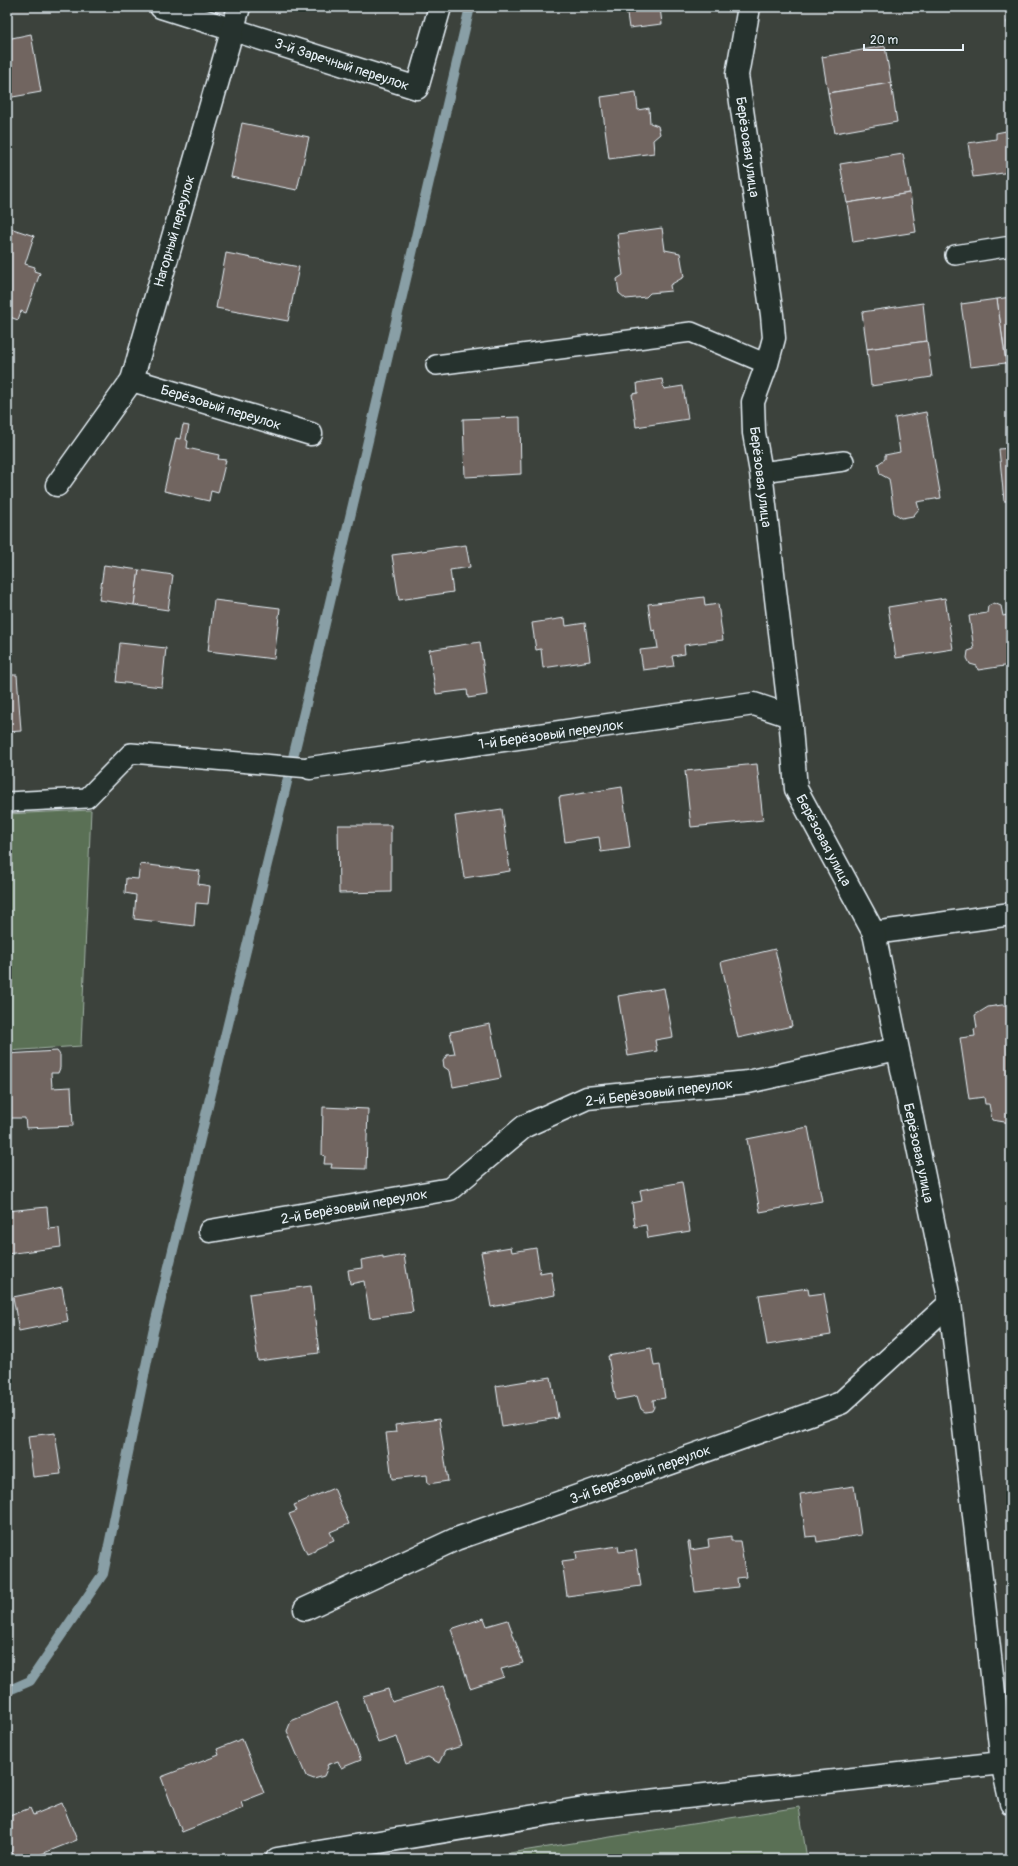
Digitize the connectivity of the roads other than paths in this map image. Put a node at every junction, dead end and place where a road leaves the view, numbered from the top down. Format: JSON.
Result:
{"nodes":[{"id":1,"x":161,"y":7,"type":"edge"},
{"id":2,"x":239,"y":7,"type":"edge"},
{"id":3,"x":440,"y":7,"type":"edge"},
{"id":4,"x":749,"y":7,"type":"edge"},
{"id":5,"x":232,"y":29,"type":"junction"},
{"id":6,"x":1011,"y":246,"type":"edge"},
{"id":7,"x":955,"y":255,"type":"dead end"},
{"id":8,"x":767,"y":364,"type":"junction"},
{"id":9,"x":436,"y":365,"type":"dead end"},
{"id":10,"x":132,"y":380,"type":"junction"},
{"id":11,"x":311,"y":434,"type":"dead end"},
{"id":12,"x":844,"y":461,"type":"dead end"},
{"id":13,"x":760,"y":472,"type":"junction"},
{"id":14,"x":57,"y":485,"type":"dead end"},
{"id":15,"x":790,"y":716,"type":"junction"},
{"id":16,"x":310,"y":768,"type":"joint"},
{"id":17,"x":7,"y":802,"type":"edge"},
{"id":18,"x":1011,"y":914,"type":"edge"},
{"id":19,"x":874,"y":932,"type":"junction"},
{"id":20,"x":897,"y":1050,"type":"junction"},
{"id":21,"x":210,"y":1230,"type":"dead end"},
{"id":22,"x":950,"y":1303,"type":"junction"},
{"id":23,"x":305,"y":1609,"type":"dead end"},
{"id":24,"x":1002,"y":1763,"type":"junction"},
{"id":25,"x":1011,"y":1803,"type":"edge"},
{"id":26,"x":277,"y":1859,"type":"edge"}],
"edges":[{"from":1,"to":5,"type":"street"},
{"from":2,"to":5,"type":"street","name":"Нагорный переулок"},
{"from":3,"to":5,"type":"street","name":"3-й Заречный переулок"},
{"from":4,"to":8,"type":"street","name":"Берёзовая улица"},
{"from":5,"to":10,"type":"street","name":"Нагорный переулок"},
{"from":6,"to":7,"type":"lane"},
{"from":8,"to":9,"type":"lane"},
{"from":8,"to":13,"type":"street","name":"Берёзовая улица"},
{"from":10,"to":11,"type":"street","name":"Берёзовый переулок"},
{"from":10,"to":14,"type":"street","name":"Нагорный переулок"},
{"from":12,"to":13,"type":"lane"},
{"from":13,"to":15,"type":"street","name":"Берёзовая улица"},
{"from":15,"to":16,"type":"street","name":"1-й Берёзовый переулок"},
{"from":15,"to":19,"type":"street","name":"Берёзовая улица"},
{"from":16,"to":17,"type":"lane"},
{"from":18,"to":19,"type":"street"},
{"from":19,"to":20,"type":"street","name":"Берёзовая улица"},
{"from":20,"to":21,"type":"street","name":"2-й Берёзовый переулок"},
{"from":20,"to":22,"type":"street","name":"Берёзовая улица"},
{"from":22,"to":23,"type":"street","name":"3-й Берёзовый переулок"},
{"from":22,"to":24,"type":"street","name":"Берёзовая улица"},
{"from":24,"to":25,"type":"street","name":"Берёзовая улица"},
{"from":24,"to":26,"type":"street"}]}
